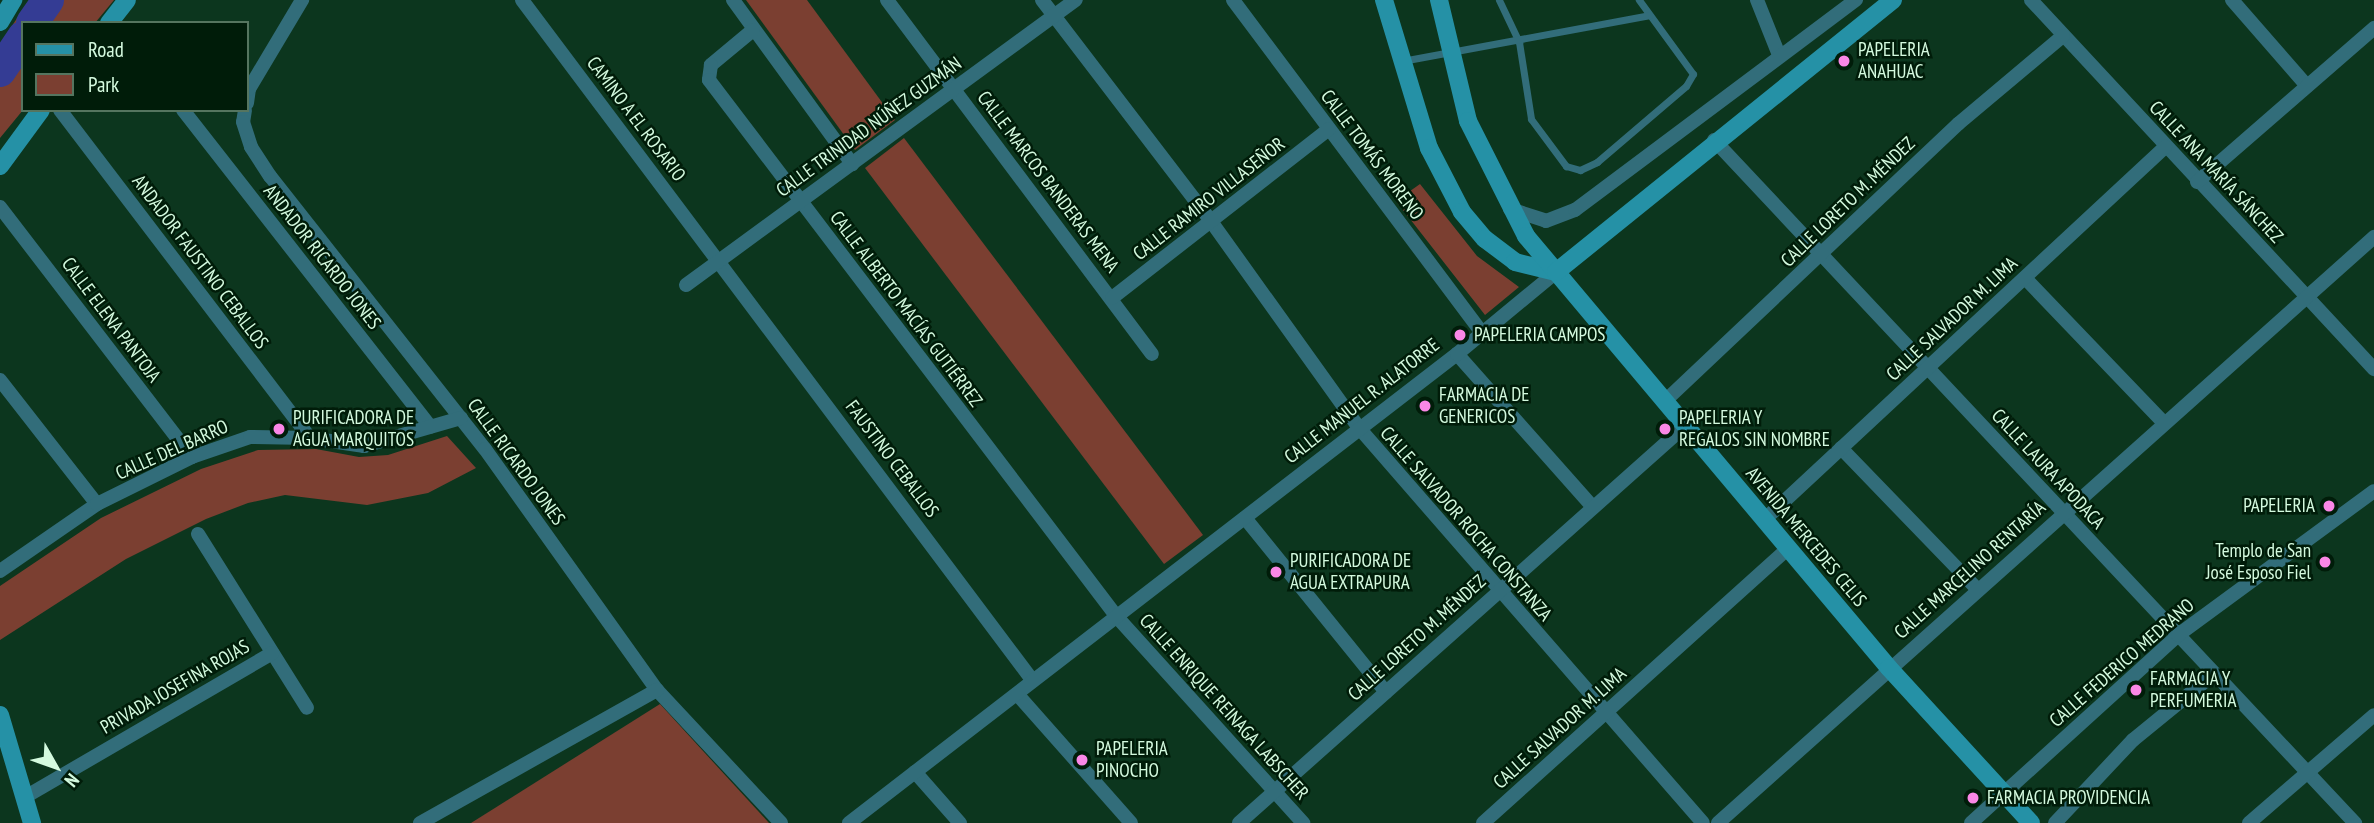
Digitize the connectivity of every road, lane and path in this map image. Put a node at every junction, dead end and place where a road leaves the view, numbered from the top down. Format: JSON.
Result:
{"nodes":[{"id":1,"x":13,"y":0,"type":"edge"},
{"id":2,"x":127,"y":0,"type":"edge"},
{"id":3,"x":302,"y":0,"type":"edge"},
{"id":4,"x":522,"y":0,"type":"edge"},
{"id":5,"x":733,"y":0,"type":"edge"},
{"id":6,"x":887,"y":0,"type":"edge"},
{"id":7,"x":1042,"y":0,"type":"edge"},
{"id":8,"x":1076,"y":0,"type":"edge"},
{"id":9,"x":1233,"y":0,"type":"edge"},
{"id":10,"x":1384,"y":0,"type":"edge"},
{"id":11,"x":1439,"y":0,"type":"edge"},
{"id":12,"x":1499,"y":0,"type":"edge"},
{"id":13,"x":1639,"y":0,"type":"edge"},
{"id":14,"x":1757,"y":0,"type":"edge"},
{"id":15,"x":1856,"y":0,"type":"edge"},
{"id":16,"x":1893,"y":0,"type":"edge"},
{"id":17,"x":2031,"y":0,"type":"edge"},
{"id":18,"x":2232,"y":0,"type":"edge"},
{"id":19,"x":1649,"y":15,"type":"junction"},
{"id":20,"x":1054,"y":16,"type":"junction"},
{"id":21,"x":113,"y":21,"type":"edge"},
{"id":22,"x":0,"y":22,"type":"edge"},
{"id":23,"x":2374,"y":28,"type":"edge"},
{"id":24,"x":753,"y":30,"type":"junction"},
{"id":25,"x":2063,"y":36,"type":"junction"},
{"id":26,"x":1520,"y":42,"type":"junction"},
{"id":27,"x":1453,"y":51,"type":"junction"},
{"id":28,"x":1779,"y":55,"type":"junction"},
{"id":29,"x":1402,"y":61,"type":"junction"},
{"id":30,"x":2307,"y":86,"type":"junction"},
{"id":31,"x":954,"y":89,"type":"junction"},
{"id":32,"x":248,"y":96,"type":"edge"},
{"id":33,"x":40,"y":112,"type":"edge"},
{"id":34,"x":62,"y":112,"type":"edge"},
{"id":35,"x":185,"y":112,"type":"edge"},
{"id":36,"x":245,"y":112,"type":"edge"},
{"id":37,"x":1329,"y":129,"type":"junction"},
{"id":38,"x":1714,"y":140,"type":"junction"},
{"id":39,"x":2165,"y":147,"type":"junction"},
{"id":40,"x":852,"y":164,"type":"junction"},
{"id":41,"x":0,"y":166,"type":"edge"},
{"id":42,"x":2197,"y":182,"type":"junction"},
{"id":43,"x":799,"y":202,"type":"junction"},
{"id":44,"x":0,"y":207,"type":"edge"},
{"id":45,"x":1510,"y":209,"type":"junction"},
{"id":46,"x":1213,"y":223,"type":"junction"},
{"id":47,"x":2374,"y":237,"type":"edge"},
{"id":48,"x":1821,"y":254,"type":"junction"},
{"id":49,"x":720,"y":261,"type":"junction"},
{"id":50,"x":1556,"y":272,"type":"junction"},
{"id":51,"x":2025,"y":278,"type":"junction"},
{"id":52,"x":686,"y":285,"type":"dead end"},
{"id":53,"x":2307,"y":296,"type":"junction"},
{"id":54,"x":1112,"y":299,"type":"junction"},
{"id":55,"x":1481,"y":332,"type":"junction"},
{"id":56,"x":1152,"y":354,"type":"dead end"},
{"id":57,"x":1457,"y":355,"type":"junction"},
{"id":58,"x":1928,"y":368,"type":"junction"},
{"id":59,"x":2374,"y":369,"type":"edge"},
{"id":60,"x":0,"y":380,"type":"edge"},
{"id":61,"x":1664,"y":402,"type":"junction"},
{"id":62,"x":461,"y":418,"type":"junction"},
{"id":63,"x":2164,"y":423,"type":"junction"},
{"id":64,"x":1685,"y":426,"type":"junction"},
{"id":65,"x":431,"y":427,"type":"junction"},
{"id":66,"x":1360,"y":429,"type":"junction"},
{"id":67,"x":310,"y":438,"type":"junction"},
{"id":68,"x":1841,"y":448,"type":"junction"},
{"id":69,"x":192,"y":457,"type":"junction"},
{"id":70,"x":2374,"y":491,"type":"edge"},
{"id":71,"x":97,"y":504,"type":"junction"},
{"id":72,"x":1592,"y":507,"type":"junction"},
{"id":73,"x":2063,"y":513,"type":"junction"},
{"id":74,"x":1245,"y":517,"type":"junction"},
{"id":75,"x":1764,"y":520,"type":"junction"},
{"id":76,"x":198,"y":534,"type":"dead end"},
{"id":77,"x":1788,"y":548,"type":"junction"},
{"id":78,"x":0,"y":571,"type":"edge"},
{"id":79,"x":1977,"y":589,"type":"junction"},
{"id":80,"x":1498,"y":592,"type":"junction"},
{"id":81,"x":1117,"y":617,"type":"junction"},
{"id":82,"x":2178,"y":635,"type":"junction"},
{"id":83,"x":272,"y":653,"type":"junction"},
{"id":84,"x":1889,"y":668,"type":"junction"},
{"id":85,"x":2214,"y":674,"type":"junction"},
{"id":86,"x":1033,"y":681,"type":"junction"},
{"id":87,"x":657,"y":690,"type":"junction"},
{"id":88,"x":1386,"y":692,"type":"junction"},
{"id":89,"x":1017,"y":694,"type":"junction"},
{"id":90,"x":307,"y":708,"type":"dead end"},
{"id":91,"x":1605,"y":713,"type":"junction"},
{"id":92,"x":0,"y":715,"type":"edge"},
{"id":93,"x":2374,"y":715,"type":"edge"},
{"id":94,"x":915,"y":772,"type":"junction"},
{"id":95,"x":2307,"y":774,"type":"junction"},
{"id":96,"x":1275,"y":791,"type":"junction"},
{"id":97,"x":2005,"y":793,"type":"junction"},
{"id":98,"x":25,"y":797,"type":"junction"},
{"id":99,"x":32,"y":823,"type":"edge"},
{"id":100,"x":420,"y":823,"type":"edge"},
{"id":101,"x":781,"y":823,"type":"edge"},
{"id":102,"x":849,"y":823,"type":"edge"},
{"id":103,"x":960,"y":823,"type":"edge"},
{"id":104,"x":1131,"y":823,"type":"edge"},
{"id":105,"x":1239,"y":823,"type":"edge"},
{"id":106,"x":1303,"y":823,"type":"edge"},
{"id":107,"x":1483,"y":823,"type":"edge"},
{"id":108,"x":1703,"y":823,"type":"edge"},
{"id":109,"x":1718,"y":823,"type":"edge"},
{"id":110,"x":1971,"y":823,"type":"edge"},
{"id":111,"x":2031,"y":823,"type":"edge"},
{"id":112,"x":2055,"y":823,"type":"edge"},
{"id":113,"x":2249,"y":823,"type":"edge"},
{"id":114,"x":2355,"y":823,"type":"edge"}],
"edges":[{"from":1,"to":22,"type":"main road"},
{"from":2,"to":21,"type":"main road"},
{"from":3,"to":32,"type":"street"},
{"from":4,"to":49,"type":"street","name":"CAMINO A EL ROSARIO"},
{"from":5,"to":24,"type":"street"},
{"from":6,"to":31,"type":"street","name":"CALLE MARCOS BANDERAS MENA"},
{"from":7,"to":20,"type":"street","name":"CALLE SALVADOR ROCHA CONSTANZA"},
{"from":8,"to":20,"type":"street","name":"CALLE TRINIDAD NÚÑEZ GUZMÁN"},
{"from":9,"to":37,"type":"street","name":"CALLE TOMÁS MORENO"},
{"from":10,"to":29,"type":"main road"},
{"from":11,"to":27,"type":"main road","name":"AVENIDA MERCEDES CELIS"},
{"from":12,"to":26,"type":"lane"},
{"from":13,"to":19,"type":"lane"},
{"from":14,"to":28,"type":"street"},
{"from":15,"to":28,"type":"street"},
{"from":16,"to":38,"type":"main road","name":"CALLE MANUEL R. ALATORRE"},
{"from":17,"to":25,"type":"street","name":"CALLE ANA MARÍA SÁNCHEZ"},
{"from":18,"to":30,"type":"street"},
{"from":19,"to":26,"type":"lane"},
{"from":19,"to":26,"type":"lane"},
{"from":20,"to":31,"type":"street","name":"CALLE TRINIDAD NÚÑEZ GUZMÁN"},
{"from":20,"to":46,"type":"street","name":"CALLE SALVADOR ROCHA CONSTANZA"},
{"from":23,"to":30,"type":"street"},
{"from":24,"to":40,"type":"street"},
{"from":24,"to":43,"type":"street","name":"CALLE ALBERTO MACÍAS GUTIÉRREZ"},
{"from":25,"to":39,"type":"street","name":"CALLE ANA MARÍA SÁNCHEZ"},
{"from":25,"to":48,"type":"street","name":"CALLE LORETO M. MÉNDEZ"},
{"from":26,"to":27,"type":"lane"},
{"from":27,"to":29,"type":"lane"},
{"from":27,"to":45,"type":"main road","name":"AVENIDA MERCEDES CELIS"},
{"from":28,"to":45,"type":"street"},
{"from":29,"to":50,"type":"main road"},
{"from":30,"to":42,"type":"street"},
{"from":31,"to":40,"type":"street","name":"CALLE TRINIDAD NÚÑEZ GUZMÁN"},
{"from":31,"to":54,"type":"street","name":"CALLE MARCOS BANDERAS MENA"},
{"from":33,"to":41,"type":"main road"},
{"from":34,"to":67,"type":"street","name":"ANDADOR FAUSTINO CEBALLOS"},
{"from":35,"to":65,"type":"street","name":"ANDADOR RICARDO JONES"},
{"from":36,"to":62,"type":"street","name":"CALLE RICARDO JONES"},
{"from":37,"to":46,"type":"street","name":"CALLE RAMIRO VILLASEÑOR"},
{"from":37,"to":55,"type":"street","name":"CALLE TOMÁS MORENO"},
{"from":38,"to":48,"type":"street","name":"CALLE LAURA APODACA"},
{"from":38,"to":50,"type":"main road","name":"CALLE MANUEL R. ALATORRE"},
{"from":39,"to":42,"type":"street","name":"CALLE ANA MARÍA SÁNCHEZ"},
{"from":39,"to":51,"type":"street","name":"CALLE SALVADOR M. LIMA"},
{"from":40,"to":43,"type":"street","name":"CALLE TRINIDAD NÚÑEZ GUZMÁN"},
{"from":42,"to":53,"type":"street","name":"CALLE ANA MARÍA SÁNCHEZ"},
{"from":43,"to":49,"type":"street","name":"CALLE TRINIDAD NÚÑEZ GUZMÁN"},
{"from":43,"to":81,"type":"street","name":"CALLE ALBERTO MACÍAS GUTIÉRREZ"},
{"from":44,"to":69,"type":"street","name":"CALLE ELENA PANTOJA"},
{"from":45,"to":50,"type":"main road","name":"AVENIDA MERCEDES CELIS"},
{"from":46,"to":54,"type":"street","name":"CALLE RAMIRO VILLASEÑOR"},
{"from":46,"to":66,"type":"street","name":"CALLE SALVADOR ROCHA CONSTANZA"},
{"from":47,"to":53,"type":"street","name":"CALLE MARCELINO RENTARÍA"},
{"from":48,"to":58,"type":"street","name":"CALLE LAURA APODACA"},
{"from":48,"to":61,"type":"street","name":"CALLE LORETO M. MÉNDEZ"},
{"from":49,"to":52,"type":"street","name":"CALLE TRINIDAD NÚÑEZ GUZMÁN"},
{"from":49,"to":86,"type":"street","name":"FAUSTINO CEBALLOS"},
{"from":50,"to":55,"type":"street","name":"CALLE MANUEL R. ALATORRE"},
{"from":50,"to":61,"type":"main road","name":"AVENIDA MERCEDES CELIS"},
{"from":51,"to":58,"type":"street","name":"CALLE SALVADOR M. LIMA"},
{"from":51,"to":63,"type":"street"},
{"from":53,"to":59,"type":"street","name":"CALLE ANA MARÍA SÁNCHEZ"},
{"from":53,"to":63,"type":"street","name":"CALLE MARCELINO RENTARÍA"},
{"from":54,"to":56,"type":"street","name":"CALLE MARCOS BANDERAS MENA"},
{"from":55,"to":57,"type":"street","name":"CALLE MANUEL R. ALATORRE"},
{"from":57,"to":66,"type":"street","name":"CALLE MANUEL R. ALATORRE"},
{"from":57,"to":72,"type":"street"},
{"from":58,"to":68,"type":"street","name":"CALLE SALVADOR M. LIMA"},
{"from":58,"to":73,"type":"street","name":"CALLE LAURA APODACA"},
{"from":60,"to":71,"type":"street"},
{"from":61,"to":64,"type":"main road","name":"AVENIDA MERCEDES CELIS"},
{"from":62,"to":65,"type":"street","name":"CALLE DEL BARRO"},
{"from":62,"to":87,"type":"street","name":"CALLE RICARDO JONES"},
{"from":63,"to":73,"type":"street","name":"CALLE MARCELINO RENTARÍA"},
{"from":64,"to":72,"type":"street","name":"CALLE LORETO M. MÉNDEZ"},
{"from":64,"to":75,"type":"main road","name":"AVENIDA MERCEDES CELIS"},
{"from":65,"to":67,"type":"street","name":"CALLE DEL BARRO"},
{"from":66,"to":74,"type":"street","name":"CALLE MANUEL R. ALATORRE"},
{"from":66,"to":80,"type":"street","name":"CALLE SALVADOR ROCHA CONSTANZA"},
{"from":67,"to":69,"type":"street","name":"CALLE DEL BARRO"},
{"from":68,"to":75,"type":"street","name":"CALLE SALVADOR M. LIMA"},
{"from":68,"to":79,"type":"street"},
{"from":69,"to":71,"type":"street","name":"CALLE DEL BARRO"},
{"from":70,"to":82,"type":"street","name":"CALLE FEDERICO MEDRANO"},
{"from":71,"to":78,"type":"street","name":"CALLE DEL BARRO"},
{"from":72,"to":80,"type":"street","name":"CALLE LORETO M. MÉNDEZ"},
{"from":73,"to":79,"type":"street","name":"CALLE MARCELINO RENTARÍA"},
{"from":73,"to":82,"type":"street","name":"CALLE LAURA APODACA"},
{"from":74,"to":81,"type":"street","name":"CALLE MANUEL R. ALATORRE"},
{"from":74,"to":88,"type":"street"},
{"from":75,"to":77,"type":"main road","name":"AVENIDA MERCEDES CELIS"},
{"from":76,"to":83,"type":"street"},
{"from":77,"to":84,"type":"main road","name":"AVENIDA MERCEDES CELIS"},
{"from":77,"to":91,"type":"street","name":"CALLE SALVADOR M. LIMA"},
{"from":79,"to":84,"type":"street","name":"CALLE MARCELINO RENTARÍA"},
{"from":80,"to":88,"type":"street","name":"CALLE LORETO M. MÉNDEZ"},
{"from":80,"to":91,"type":"street","name":"CALLE SALVADOR ROCHA CONSTANZA"},
{"from":81,"to":86,"type":"street","name":"CALLE MANUEL R. ALATORRE"},
{"from":81,"to":96,"type":"street","name":"CALLE ENRIQUE REINAGA LABSCHER"},
{"from":82,"to":85,"type":"street","name":"CALLE LAURA APODACA"},
{"from":82,"to":97,"type":"street","name":"CALLE FEDERICO MEDRANO"},
{"from":83,"to":90,"type":"street"},
{"from":83,"to":98,"type":"street","name":"PRIVADA JOSEFINA ROJAS"},
{"from":84,"to":97,"type":"main road","name":"AVENIDA MERCEDES CELIS"},
{"from":84,"to":109,"type":"street","name":"CALLE MARCELINO RENTARÍA"},
{"from":85,"to":95,"type":"street","name":"CALLE LAURA APODACA"},
{"from":85,"to":112,"type":"street"},
{"from":86,"to":89,"type":"street","name":"CALLE MANUEL R. ALATORRE"},
{"from":87,"to":100,"type":"street"},
{"from":87,"to":101,"type":"street","name":"CALLE RICARDO JONES"},
{"from":88,"to":96,"type":"street","name":"CALLE LORETO M. MÉNDEZ"},
{"from":89,"to":94,"type":"street","name":"CALLE MANUEL R. ALATORRE"},
{"from":89,"to":104,"type":"street"},
{"from":91,"to":107,"type":"street","name":"CALLE SALVADOR M. LIMA"},
{"from":91,"to":108,"type":"street","name":"CALLE SALVADOR ROCHA CONSTANZA"},
{"from":92,"to":98,"type":"main road"},
{"from":93,"to":95,"type":"street"},
{"from":94,"to":102,"type":"street","name":"CALLE MANUEL R. ALATORRE"},
{"from":94,"to":103,"type":"street"},
{"from":95,"to":113,"type":"street"},
{"from":95,"to":114,"type":"street","name":"CALLE LAURA APODACA"},
{"from":96,"to":105,"type":"street","name":"CALLE LORETO M. MÉNDEZ"},
{"from":96,"to":106,"type":"street","name":"CALLE ENRIQUE REINAGA LABSCHER"},
{"from":97,"to":110,"type":"street","name":"CALLE FEDERICO MEDRANO"},
{"from":97,"to":111,"type":"main road","name":"AVENIDA MERCEDES CELIS"},
{"from":98,"to":99,"type":"main road"}]}
